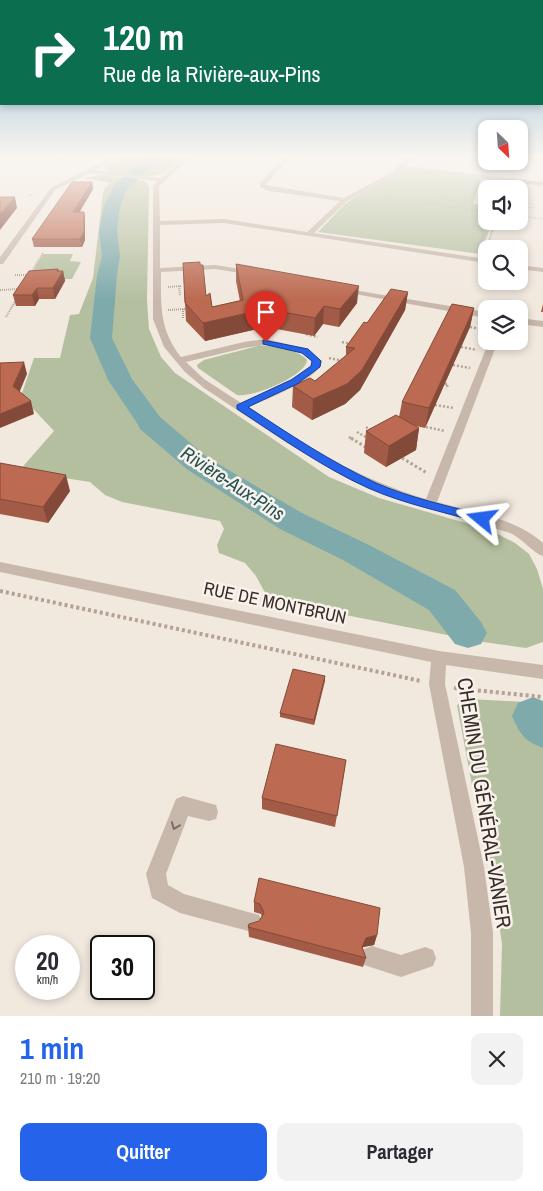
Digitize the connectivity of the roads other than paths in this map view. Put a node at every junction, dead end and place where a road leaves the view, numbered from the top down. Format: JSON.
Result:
{"nodes":[{"id":1,"x":42,"y":204,"type":"edge"},
{"id":2,"x":157,"y":204,"type":"edge"},
{"id":3,"x":340,"y":204,"type":"edge"},
{"id":4,"x":157,"y":223,"type":"junction"},
{"id":5,"x":309,"y":234,"type":"junction"},
{"id":6,"x":478,"y":260,"type":"edge"},
{"id":7,"x":0,"y":262,"type":"edge"},
{"id":8,"x":528,"y":268,"type":"edge"},
{"id":9,"x":157,"y":270,"type":"junction"},
{"id":10,"x":543,"y":270,"type":"edge"},
{"id":11,"x":266,"y":276,"type":"edge"},
{"id":12,"x":334,"y":288,"type":"edge"},
{"id":13,"x":478,"y":314,"type":"edge"},
{"id":14,"x":528,"y":322,"type":"edge"},
{"id":15,"x":543,"y":324,"type":"edge"},
{"id":16,"x":490,"y":350,"type":"edge"},
{"id":17,"x":179,"y":361,"type":"junction"},
{"id":18,"x":241,"y":407,"type":"junction"},
{"id":19,"x":430,"y":504,"type":"junction"},
{"id":20,"x":543,"y":551,"type":"edge"},
{"id":21,"x":0,"y":567,"type":"edge"},
{"id":22,"x":439,"y":657,"type":"junction"},
{"id":23,"x":543,"y":672,"type":"edge"},
{"id":24,"x":209,"y":812,"type":"dead end"},
{"id":25,"x":252,"y":922,"type":"edge"},
{"id":26,"x":372,"y":957,"type":"dead end"},
{"id":27,"x":425,"y":958,"type":"dead end"},
{"id":28,"x":482,"y":1016,"type":"edge"}],
"edges":[{"from":1,"to":7,"type":"street"},
{"from":2,"to":4,"type":"street"},
{"from":3,"to":5,"type":"street"},
{"from":4,"to":5,"type":"street"},
{"from":4,"to":9,"type":"street"},
{"from":5,"to":6,"type":"street"},
{"from":8,"to":10,"type":"street"},
{"from":9,"to":11,"type":"street"},
{"from":9,"to":17,"type":"street"},
{"from":12,"to":13,"type":"street"},
{"from":14,"to":15,"type":"street"},
{"from":16,"to":19,"type":"street"},
{"from":17,"to":18,"type":"street"},
{"from":17,"to":18,"type":"street"},
{"from":18,"to":19,"type":"street"},
{"from":19,"to":20,"type":"street"},
{"from":21,"to":22,"type":"street","name":"RUE DE MONTBRUN"},
{"from":22,"to":23,"type":"street","name":"RUE DE MONTBRUN"},
{"from":22,"to":28,"type":"street","name":"CHEMIN DU GÉNÉRAL-VANIER"},
{"from":24,"to":25,"type":"street","one_way":true},
{"from":26,"to":27,"type":"street"}]}
